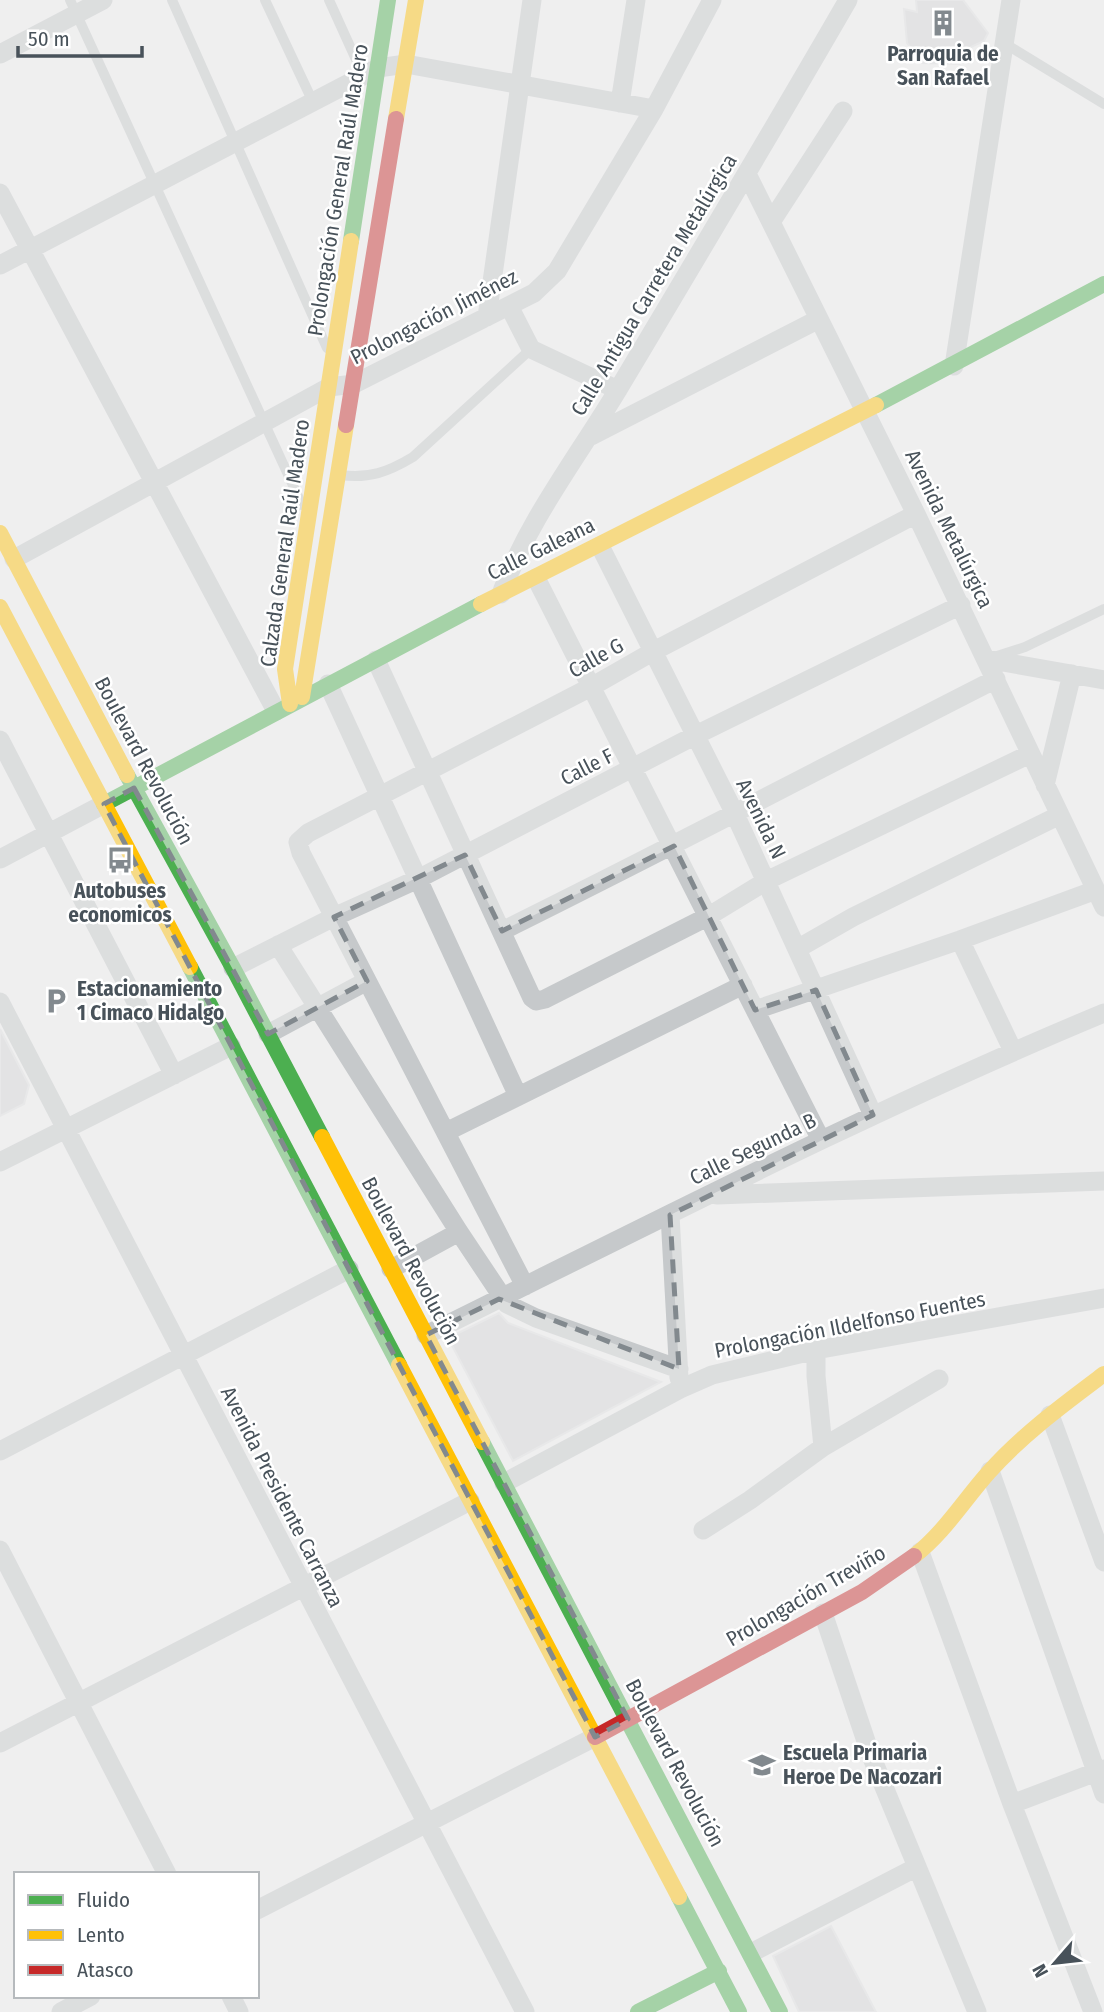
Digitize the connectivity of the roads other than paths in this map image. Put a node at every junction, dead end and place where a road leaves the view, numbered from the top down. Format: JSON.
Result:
{"nodes":[{"id":1,"x":103,"y":0,"type":"edge"},
{"id":2,"x":172,"y":0,"type":"edge"},
{"id":3,"x":265,"y":0,"type":"edge"},
{"id":4,"x":329,"y":0,"type":"edge"},
{"id":5,"x":388,"y":0,"type":"edge"},
{"id":6,"x":416,"y":0,"type":"edge"},
{"id":7,"x":532,"y":0,"type":"edge"},
{"id":8,"x":636,"y":0,"type":"edge"},
{"id":9,"x":712,"y":0,"type":"edge"},
{"id":10,"x":848,"y":0,"type":"edge"},
{"id":11,"x":1011,"y":0,"type":"edge"},
{"id":12,"x":73,"y":7,"type":"edge"},
{"id":13,"x":1004,"y":43,"type":"junction"},
{"id":14,"x":0,"y":54,"type":"edge"},
{"id":15,"x":406,"y":64,"type":"junction"},
{"id":16,"x":370,"y":72,"type":"junction"},
{"id":17,"x":520,"y":85,"type":"junction"},
{"id":18,"x":313,"y":102,"type":"junction"},
{"id":19,"x":620,"y":103,"type":"junction"},
{"id":20,"x":1104,"y":104,"type":"edge"},
{"id":21,"x":654,"y":109,"type":"junction"},
{"id":22,"x":843,"y":111,"type":"dead end"},
{"id":23,"x":236,"y":141,"type":"junction"},
{"id":24,"x":747,"y":174,"type":"junction"},
{"id":25,"x":155,"y":184,"type":"junction"},
{"id":26,"x":0,"y":193,"type":"edge"},
{"id":27,"x":771,"y":222,"type":"junction"},
{"id":28,"x":30,"y":250,"type":"junction"},
{"id":29,"x":0,"y":265,"type":"edge"},
{"id":30,"x":1104,"y":284,"type":"edge"},
{"id":31,"x":509,"y":306,"type":"junction"},
{"id":32,"x":487,"y":317,"type":"junction"},
{"id":33,"x":819,"y":319,"type":"junction"},
{"id":34,"x":531,"y":349,"type":"junction"},
{"id":35,"x":332,"y":363,"type":"junction"},
{"id":36,"x":954,"y":366,"type":"junction"},
{"id":37,"x":354,"y":384,"type":"junction"},
{"id":38,"x":328,"y":387,"type":"junction"},
{"id":39,"x":618,"y":390,"type":"junction"},
{"id":40,"x":865,"y":411,"type":"junction"},
{"id":41,"x":266,"y":422,"type":"junction"},
{"id":42,"x":590,"y":436,"type":"junction"},
{"id":43,"x":339,"y":475,"type":"junction"},
{"id":44,"x":155,"y":483,"type":"junction"},
{"id":45,"x":916,"y":514,"type":"junction"},
{"id":46,"x":308,"y":518,"type":"junction"},
{"id":47,"x":0,"y":533,"type":"edge"},
{"id":48,"x":600,"y":546,"type":"junction"},
{"id":49,"x":14,"y":559,"type":"junction"},
{"id":50,"x":536,"y":578,"type":"junction"},
{"id":51,"x":501,"y":594,"type":"junction"},
{"id":52,"x":961,"y":605,"type":"junction"},
{"id":53,"x":0,"y":607,"type":"edge"},
{"id":54,"x":1104,"y":609,"type":"edge"},
{"id":55,"x":654,"y":651,"type":"junction"},
{"id":56,"x":986,"y":659,"type":"junction"},
{"id":57,"x":376,"y":660,"type":"junction"},
{"id":58,"x":1072,"y":674,"type":"junction"},
{"id":59,"x":996,"y":679,"type":"junction"},
{"id":60,"x":1104,"y":680,"type":"edge"},
{"id":61,"x":328,"y":684,"type":"junction"},
{"id":62,"x":592,"y":687,"type":"junction"},
{"id":63,"x":289,"y":704,"type":"junction"},
{"id":64,"x":694,"y":736,"type":"junction"},
{"id":65,"x":0,"y":740,"type":"edge"},
{"id":66,"x":1030,"y":754,"type":"junction"},
{"id":67,"x":633,"y":769,"type":"junction"},
{"id":68,"x":427,"y":770,"type":"junction"},
{"id":69,"x":1045,"y":785,"type":"junction"},
{"id":70,"x":134,"y":788,"type":"junction"},
{"id":71,"x":380,"y":795,"type":"junction"},
{"id":72,"x":104,"y":804,"type":"junction"},
{"id":73,"x":734,"y":813,"type":"junction"},
{"id":74,"x":1060,"y":816,"type":"junction"},
{"id":75,"x":48,"y":833,"type":"junction"},
{"id":76,"x":674,"y":846,"type":"junction"},
{"id":77,"x":465,"y":855,"type":"junction"},
{"id":78,"x":0,"y":859,"type":"edge"},
{"id":79,"x":418,"y":879,"type":"junction"},
{"id":80,"x":766,"y":881,"type":"junction"},
{"id":81,"x":1099,"y":887,"type":"edge"},
{"id":82,"x":709,"y":916,"type":"junction"},
{"id":83,"x":334,"y":917,"type":"junction"},
{"id":84,"x":502,"y":931,"type":"junction"},
{"id":85,"x":960,"y":940,"type":"junction"},
{"id":86,"x":278,"y":945,"type":"junction"},
{"id":87,"x":797,"y":948,"type":"junction"},
{"id":88,"x":233,"y":968,"type":"junction"},
{"id":89,"x":367,"y":981,"type":"junction"},
{"id":90,"x":743,"y":985,"type":"junction"},
{"id":91,"x":816,"y":990,"type":"junction"},
{"id":92,"x":0,"y":1002,"type":"edge"},
{"id":93,"x":318,"y":1007,"type":"junction"},
{"id":94,"x":755,"y":1010,"type":"junction"},
{"id":95,"x":1104,"y":1013,"type":"edge"},
{"id":96,"x":268,"y":1034,"type":"junction"},
{"id":97,"x":231,"y":1046,"type":"junction"},
{"id":98,"x":1013,"y":1051,"type":"junction"},
{"id":99,"x":174,"y":1074,"type":"junction"},
{"id":100,"x":518,"y":1096,"type":"junction"},
{"id":101,"x":873,"y":1115,"type":"junction"},
{"id":102,"x":66,"y":1129,"type":"junction"},
{"id":103,"x":446,"y":1132,"type":"junction"},
{"id":104,"x":821,"y":1140,"type":"junction"},
{"id":105,"x":0,"y":1162,"type":"edge"},
{"id":106,"x":1104,"y":1181,"type":"edge"},
{"id":107,"x":707,"y":1196,"type":"junction"},
{"id":108,"x":670,"y":1215,"type":"junction"},
{"id":109,"x":459,"y":1232,"type":"junction"},
{"id":110,"x":349,"y":1269,"type":"junction"},
{"id":111,"x":391,"y":1269,"type":"junction"},
{"id":112,"x":525,"y":1286,"type":"junction"},
{"id":113,"x":503,"y":1297,"type":"junction"},
{"id":114,"x":1104,"y":1298,"type":"edge"},
{"id":115,"x":426,"y":1335,"type":"junction"},
{"id":116,"x":816,"y":1350,"type":"junction"},
{"id":117,"x":183,"y":1354,"type":"junction"},
{"id":118,"x":679,"y":1369,"type":"junction"},
{"id":119,"x":1104,"y":1376,"type":"edge"},
{"id":120,"x":939,"y":1379,"type":"dead end"},
{"id":121,"x":680,"y":1389,"type":"junction"},
{"id":122,"x":1050,"y":1415,"type":"junction"},
{"id":123,"x":822,"y":1447,"type":"junction"},
{"id":124,"x":0,"y":1451,"type":"edge"},
{"id":125,"x":990,"y":1471,"type":"junction"},
{"id":126,"x":504,"y":1483,"type":"junction"},
{"id":127,"x":471,"y":1501,"type":"junction"},
{"id":128,"x":703,"y":1530,"type":"dead end"},
{"id":129,"x":0,"y":1550,"type":"edge"},
{"id":130,"x":920,"y":1552,"type":"junction"},
{"id":131,"x":1104,"y":1562,"type":"edge"},
{"id":132,"x":303,"y":1586,"type":"junction"},
{"id":133,"x":823,"y":1614,"type":"junction"},
{"id":134,"x":77,"y":1703,"type":"junction"},
{"id":135,"x":628,"y":1719,"type":"junction"},
{"id":136,"x":595,"y":1737,"type":"junction"},
{"id":137,"x":0,"y":1743,"type":"edge"},
{"id":138,"x":1100,"y":1771,"type":"edge"},
{"id":139,"x":1104,"y":1794,"type":"edge"},
{"id":140,"x":1012,"y":1804,"type":"junction"},
{"id":141,"x":426,"y":1822,"type":"junction"},
{"id":142,"x":917,"y":1867,"type":"junction"},
{"id":143,"x":166,"y":1872,"type":"edge"},
{"id":144,"x":259,"y":1909,"type":"edge"},
{"id":145,"x":751,"y":1953,"type":"junction"},
{"id":146,"x":719,"y":1971,"type":"junction"},
{"id":147,"x":87,"y":1998,"type":"edge"},
{"id":148,"x":61,"y":2012,"type":"edge"},
{"id":149,"x":525,"y":2012,"type":"edge"},
{"id":150,"x":638,"y":2012,"type":"edge"},
{"id":151,"x":739,"y":2012,"type":"edge"},
{"id":152,"x":780,"y":2012,"type":"edge"},
{"id":153,"x":977,"y":2012,"type":"edge"},
{"id":154,"x":1093,"y":2012,"type":"edge"}],
"edges":[{"from":1,"to":12,"type":"street"},
{"from":2,"to":23,"type":"lane"},
{"from":3,"to":18,"type":"lane"},
{"from":4,"to":16,"type":"lane"},
{"from":5,"to":16,"type":"main road","name":"Prolongación General Raúl Madero"},
{"from":6,"to":15,"type":"main road"},
{"from":7,"to":17,"type":"street"},
{"from":8,"to":19,"type":"street"},
{"from":9,"to":21,"type":"street","name":"Prolongación Jiménez"},
{"from":10,"to":24,"type":"street","name":"Calle Antigua Carretera Metalúrgica"},
{"from":11,"to":13,"type":"street"},
{"from":12,"to":14,"type":"street"},
{"from":12,"to":25,"type":"lane"},
{"from":13,"to":20,"type":"lane"},
{"from":13,"to":36,"type":"street"},
{"from":15,"to":16,"type":"street"},
{"from":15,"to":17,"type":"street"},
{"from":15,"to":37,"type":"main road"},
{"from":16,"to":18,"type":"street"},
{"from":16,"to":35,"type":"main road","name":"Prolongación General Raúl Madero"},
{"from":17,"to":19,"type":"street"},
{"from":17,"to":32,"type":"street"},
{"from":18,"to":23,"type":"street"},
{"from":19,"to":21,"type":"street"},
{"from":21,"to":31,"type":"street","name":"Prolongación Jiménez"},
{"from":22,"to":27,"type":"street"},
{"from":23,"to":25,"type":"street"},
{"from":23,"to":35,"type":"lane"},
{"from":24,"to":27,"type":"street","name":"Avenida Metalúrgica"},
{"from":24,"to":39,"type":"street","name":"Calle Antigua Carretera Metalúrgica"},
{"from":25,"to":28,"type":"street"},
{"from":25,"to":41,"type":"lane"},
{"from":26,"to":28,"type":"street"},
{"from":27,"to":33,"type":"street","name":"Avenida Metalúrgica"},
{"from":28,"to":29,"type":"street"},
{"from":28,"to":44,"type":"street"},
{"from":30,"to":36,"type":"main road","name":"Calle Galeana"},
{"from":31,"to":32,"type":"street","name":"Prolongación Jiménez"},
{"from":31,"to":34,"type":"street"},
{"from":32,"to":37,"type":"street","name":"Prolongación Jiménez"},
{"from":33,"to":40,"type":"street","name":"Avenida Metalúrgica"},
{"from":33,"to":42,"type":"street"},
{"from":34,"to":39,"type":"street"},
{"from":34,"to":43,"type":"lane"},
{"from":35,"to":38,"type":"main road","name":"Prolongación General Raúl Madero"},
{"from":36,"to":40,"type":"main road","name":"Calle Galeana"},
{"from":37,"to":38,"type":"street","name":"Prolongación Jiménez"},
{"from":37,"to":43,"type":"main road","name":"Calzada General Raúl Madero"},
{"from":38,"to":41,"type":"street","name":"Prolongación Jiménez"},
{"from":38,"to":46,"type":"main road","name":"Calzada General Raúl Madero"},
{"from":39,"to":42,"type":"street","name":"Calle Antigua Carretera Metalúrgica"},
{"from":40,"to":45,"type":"street","name":"Avenida Metalúrgica"},
{"from":40,"to":48,"type":"main road","name":"Calle Galeana"},
{"from":41,"to":44,"type":"street","name":"Prolongación Jiménez"},
{"from":41,"to":46,"type":"lane"},
{"from":42,"to":51,"type":"street","name":"Calle Antigua Carretera Metalúrgica"},
{"from":43,"to":63,"type":"main road","name":"Calzada General Raúl Madero"},
{"from":44,"to":49,"type":"street","name":"Prolongación Jiménez"},
{"from":44,"to":63,"type":"street"},
{"from":45,"to":52,"type":"street","name":"Avenida Metalúrgica"},
{"from":45,"to":55,"type":"street","name":"Calle G"},
{"from":46,"to":63,"type":"main road","name":"Calzada General Raúl Madero"},
{"from":47,"to":49,"type":"main road","name":"Boulevard Revolución"},
{"from":48,"to":50,"type":"main road","name":"Calle Galeana"},
{"from":48,"to":55,"type":"street","name":"Avenida N"},
{"from":49,"to":70,"type":"main road","name":"Boulevard Revolución"},
{"from":50,"to":51,"type":"main road","name":"Calle Galeana"},
{"from":50,"to":62,"type":"street"},
{"from":51,"to":57,"type":"main road","name":"Calle Galeana"},
{"from":52,"to":56,"type":"street","name":"Avenida Metalúrgica"},
{"from":52,"to":64,"type":"street","name":"Calle F"},
{"from":53,"to":72,"type":"main road"},
{"from":54,"to":56,"type":"lane"},
{"from":55,"to":62,"type":"street","name":"Calle G"},
{"from":55,"to":64,"type":"street","name":"Avenida N"},
{"from":56,"to":58,"type":"street"},
{"from":56,"to":59,"type":"street","name":"Avenida Metalúrgica"},
{"from":57,"to":61,"type":"main road","name":"Calle Galeana"},
{"from":57,"to":68,"type":"street"},
{"from":58,"to":60,"type":"street"},
{"from":58,"to":69,"type":"street"},
{"from":59,"to":66,"type":"street","name":"Avenida Metalúrgica"},
{"from":59,"to":73,"type":"street"},
{"from":61,"to":63,"type":"main road","name":"Calle Galeana"},
{"from":61,"to":71,"type":"street"},
{"from":62,"to":67,"type":"street"},
{"from":62,"to":68,"type":"street","name":"Calle G"},
{"from":63,"to":70,"type":"main road","name":"Calle Galeana"},
{"from":64,"to":67,"type":"street","name":"Calle F"},
{"from":64,"to":73,"type":"street","name":"Avenida N"},
{"from":65,"to":75,"type":"street"},
{"from":66,"to":69,"type":"street","name":"Avenida Metalúrgica"},
{"from":66,"to":80,"type":"street"},
{"from":67,"to":76,"type":"street"},
{"from":67,"to":77,"type":"street","name":"Calle F"},
{"from":68,"to":71,"type":"street","name":"Calle G"},
{"from":68,"to":77,"type":"street"},
{"from":69,"to":74,"type":"street","name":"Avenida Metalúrgica"},
{"from":70,"to":72,"type":"main road","name":"Calle Galeana"},
{"from":70,"to":88,"type":"main road","name":"Boulevard Revolución"},
{"from":71,"to":79,"type":"street"},
{"from":71,"to":83,"type":"street","name":"Calle G"},
{"from":72,"to":75,"type":"street","name":"Calle Galeana"},
{"from":72,"to":97,"type":"main road"},
{"from":73,"to":76,"type":"street"},
{"from":73,"to":80,"type":"street","name":"Avenida N"},
{"from":74,"to":81,"type":"street","name":"Avenida Metalúrgica"},
{"from":74,"to":87,"type":"street"},
{"from":75,"to":78,"type":"street","name":"Calle Galeana"},
{"from":75,"to":99,"type":"street"},
{"from":76,"to":82,"type":"street"},
{"from":76,"to":84,"type":"street"},
{"from":77,"to":79,"type":"street","name":"Calle F"},
{"from":77,"to":84,"type":"street"},
{"from":79,"to":83,"type":"street","name":"Calle F"},
{"from":79,"to":100,"type":"street"},
{"from":80,"to":82,"type":"street"},
{"from":80,"to":87,"type":"street","name":"Avenida N"},
{"from":81,"to":85,"type":"street"},
{"from":82,"to":84,"type":"street"},
{"from":82,"to":90,"type":"street"},
{"from":83,"to":86,"type":"street","name":"Calle F"},
{"from":83,"to":89,"type":"street"},
{"from":85,"to":91,"type":"street"},
{"from":85,"to":98,"type":"street"},
{"from":86,"to":88,"type":"street","name":"Calle F"},
{"from":86,"to":93,"type":"street"},
{"from":87,"to":91,"type":"street","name":"Avenida N"},
{"from":88,"to":96,"type":"main road","name":"Boulevard Revolución"},
{"from":89,"to":93,"type":"street"},
{"from":89,"to":103,"type":"street"},
{"from":90,"to":94,"type":"street"},
{"from":90,"to":100,"type":"street"},
{"from":91,"to":94,"type":"street"},
{"from":91,"to":101,"type":"street","name":"Avenida N"},
{"from":92,"to":102,"type":"street","name":"Avenida Presidente Carranza"},
{"from":93,"to":96,"type":"street"},
{"from":93,"to":109,"type":"street"},
{"from":94,"to":104,"type":"street"},
{"from":95,"to":98,"type":"street","name":"Calle Segunda B"},
{"from":96,"to":111,"type":"main road","name":"Boulevard Revolución"},
{"from":97,"to":99,"type":"street"},
{"from":97,"to":110,"type":"main road"},
{"from":98,"to":101,"type":"street","name":"Calle Segunda B"},
{"from":99,"to":102,"type":"street"},
{"from":100,"to":103,"type":"street"},
{"from":101,"to":104,"type":"street","name":"Calle Segunda B"},
{"from":102,"to":105,"type":"street"},
{"from":102,"to":117,"type":"street","name":"Avenida Presidente Carranza"},
{"from":103,"to":112,"type":"street"},
{"from":104,"to":107,"type":"street","name":"Calle Segunda B"},
{"from":106,"to":107,"type":"street"},
{"from":107,"to":108,"type":"street","name":"Calle Segunda B"},
{"from":108,"to":112,"type":"street","name":"Calle Segunda B"},
{"from":108,"to":118,"type":"street"},
{"from":109,"to":111,"type":"street"},
{"from":109,"to":113,"type":"street"},
{"from":110,"to":117,"type":"street"},
{"from":110,"to":127,"type":"main road"},
{"from":111,"to":115,"type":"main road","name":"Boulevard Revolución"},
{"from":112,"to":113,"type":"street","name":"Calle Segunda B"},
{"from":113,"to":115,"type":"street","name":"Calle Segunda B"},
{"from":113,"to":118,"type":"street"},
{"from":114,"to":116,"type":"street","name":"Prolongación Ildelfonso Fuentes"},
{"from":115,"to":126,"type":"main road","name":"Boulevard Revolución"},
{"from":116,"to":121,"type":"street","name":"Prolongación Ildelfonso Fuentes"},
{"from":116,"to":123,"type":"street"},
{"from":117,"to":124,"type":"street"},
{"from":117,"to":132,"type":"street","name":"Avenida Presidente Carranza"},
{"from":118,"to":121,"type":"street"},
{"from":119,"to":122,"type":"main road","name":"Prolongación Treviño"},
{"from":120,"to":123,"type":"street"},
{"from":121,"to":126,"type":"street","name":"Prolongación Ildelfonso Fuentes"},
{"from":122,"to":125,"type":"main road","name":"Prolongación Treviño"},
{"from":122,"to":131,"type":"street"},
{"from":123,"to":128,"type":"street"},
{"from":125,"to":130,"type":"main road","name":"Prolongación Treviño"},
{"from":125,"to":138,"type":"street"},
{"from":126,"to":135,"type":"main road","name":"Boulevard Revolución"},
{"from":127,"to":132,"type":"street"},
{"from":127,"to":136,"type":"main road"},
{"from":129,"to":134,"type":"street"},
{"from":130,"to":133,"type":"main road","name":"Prolongación Treviño"},
{"from":130,"to":140,"type":"street"},
{"from":132,"to":134,"type":"street"},
{"from":132,"to":141,"type":"street","name":"Avenida Presidente Carranza"},
{"from":133,"to":135,"type":"main road","name":"Prolongación Treviño"},
{"from":133,"to":142,"type":"street"},
{"from":134,"to":137,"type":"street"},
{"from":134,"to":143,"type":"street"},
{"from":135,"to":136,"type":"main road","name":"Prolongación Treviño"},
{"from":135,"to":145,"type":"main road","name":"Boulevard Revolución"},
{"from":136,"to":141,"type":"street"},
{"from":136,"to":146,"type":"main road"},
{"from":138,"to":139,"type":"street"},
{"from":138,"to":140,"type":"street"},
{"from":140,"to":154,"type":"street"},
{"from":141,"to":144,"type":"street"},
{"from":141,"to":149,"type":"street","name":"Avenida Presidente Carranza"},
{"from":142,"to":145,"type":"street"},
{"from":142,"to":153,"type":"street"},
{"from":145,"to":152,"type":"main road","name":"Boulevard Revolución"},
{"from":146,"to":150,"type":"main road"},
{"from":146,"to":151,"type":"main road"},
{"from":147,"to":148,"type":"street"}]}
